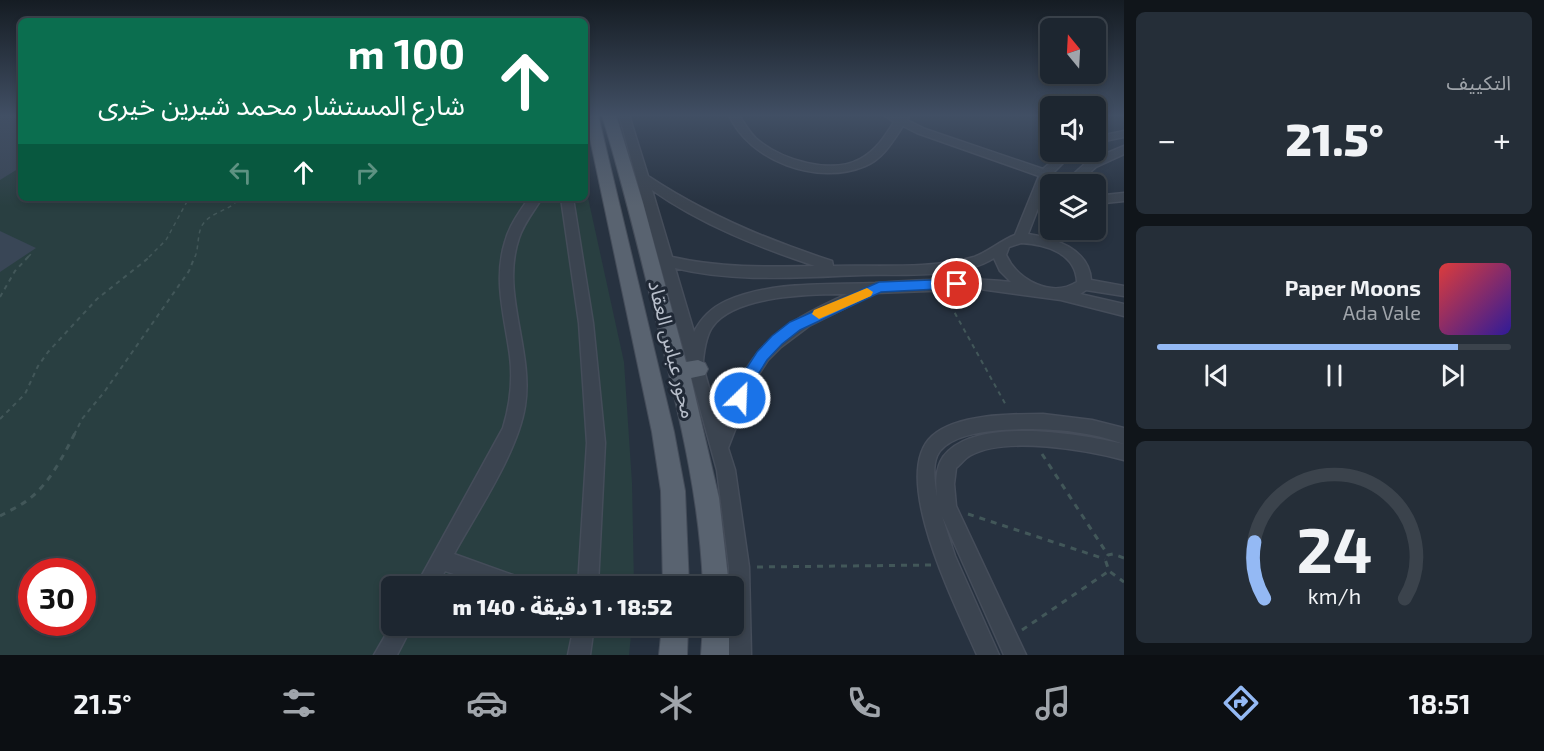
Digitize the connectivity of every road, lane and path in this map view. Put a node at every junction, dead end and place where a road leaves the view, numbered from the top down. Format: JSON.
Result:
{"nodes":[{"id":1,"x":598,"y":146,"type":"edge"},
{"id":2,"x":620,"y":146,"type":"edge"},
{"id":3,"x":633,"y":146,"type":"edge"},
{"id":4,"x":759,"y":146,"type":"edge"},
{"id":5,"x":882,"y":146,"type":"edge"},
{"id":6,"x":940,"y":146,"type":"edge"},
{"id":7,"x":1124,"y":150,"type":"edge"},
{"id":8,"x":1061,"y":162,"type":"edge"},
{"id":9,"x":1051,"y":174,"type":"edge"},
{"id":10,"x":1081,"y":174,"type":"edge"},
{"id":11,"x":642,"y":178,"type":"junction"},
{"id":12,"x":1040,"y":178,"type":"edge"},
{"id":13,"x":1040,"y":193,"type":"edge"},
{"id":14,"x":1124,"y":197,"type":"edge"},
{"id":15,"x":1106,"y":199,"type":"edge"},
{"id":16,"x":187,"y":201,"type":"edge"},
{"id":17,"x":237,"y":201,"type":"edge"},
{"id":18,"x":534,"y":201,"type":"edge"},
{"id":19,"x":567,"y":201,"type":"edge"},
{"id":20,"x":646,"y":216,"type":"junction"},
{"id":21,"x":1040,"y":237,"type":"edge"},
{"id":22,"x":1020,"y":238,"type":"junction"},
{"id":23,"x":1056,"y":240,"type":"edge"},
{"id":24,"x":999,"y":248,"type":"junction"},
{"id":25,"x":33,"y":252,"type":"dead end"},
{"id":26,"x":666,"y":261,"type":"junction"},
{"id":27,"x":838,"y":269,"type":"junction"},
{"id":28,"x":939,"y":284,"type":"junction"},
{"id":29,"x":1084,"y":284,"type":"junction"},
{"id":30,"x":879,"y":287,"type":"junction"},
{"id":31,"x":1039,"y":291,"type":"junction"},
{"id":32,"x":1124,"y":291,"type":"edge"},
{"id":33,"x":1064,"y":295,"type":"junction"},
{"id":34,"x":0,"y":297,"type":"edge"},
{"id":35,"x":1124,"y":310,"type":"edge"},
{"id":36,"x":688,"y":370,"type":"junction"},
{"id":37,"x":0,"y":419,"type":"edge"},
{"id":38,"x":1015,"y":422,"type":"junction"},
{"id":39,"x":1124,"y":436,"type":"edge"},
{"id":40,"x":1032,"y":439,"type":"junction"},
{"id":41,"x":720,"y":448,"type":"junction"},
{"id":42,"x":1124,"y":452,"type":"edge"},
{"id":43,"x":947,"y":507,"type":"junction"},
{"id":44,"x":0,"y":516,"type":"edge"},
{"id":45,"x":1106,"y":557,"type":"junction"},
{"id":46,"x":1124,"y":558,"type":"edge"},
{"id":47,"x":442,"y":560,"type":"junction"},
{"id":48,"x":950,"y":565,"type":"junction"},
{"id":49,"x":739,"y":567,"type":"junction"},
{"id":50,"x":1108,"y":571,"type":"junction"},
{"id":51,"x":432,"y":576,"type":"edge"},
{"id":52,"x":488,"y":576,"type":"edge"},
{"id":53,"x":589,"y":576,"type":"edge"},
{"id":54,"x":676,"y":576,"type":"edge"},
{"id":55,"x":716,"y":576,"type":"edge"},
{"id":56,"x":1124,"y":582,"type":"edge"},
{"id":57,"x":396,"y":636,"type":"edge"},
{"id":58,"x":582,"y":636,"type":"edge"},
{"id":59,"x":674,"y":636,"type":"edge"},
{"id":60,"x":716,"y":636,"type":"edge"},
{"id":61,"x":1011,"y":648,"type":"edge"},
{"id":62,"x":385,"y":655,"type":"edge"},
{"id":63,"x":579,"y":655,"type":"edge"},
{"id":64,"x":673,"y":655,"type":"edge"},
{"id":65,"x":715,"y":655,"type":"edge"},
{"id":66,"x":741,"y":655,"type":"edge"},
{"id":67,"x":988,"y":655,"type":"edge"}],
"edges":[{"from":1,"to":54,"type":"main road","name":"محور عباس العقاد"},
{"from":2,"to":20,"type":"main road","name":"محور عباس العقاد"},
{"from":3,"to":11,"type":"street"},
{"from":4,"to":5,"type":"street"},
{"from":6,"to":12,"type":"street"},
{"from":7,"to":10,"type":"street"},
{"from":8,"to":9,"type":"street"},
{"from":11,"to":20,"type":"street"},
{"from":11,"to":27,"type":"street"},
{"from":13,"to":22,"type":"street"},
{"from":14,"to":15,"type":"street"},
{"from":16,"to":37,"type":"path"},
{"from":17,"to":44,"type":"path"},
{"from":18,"to":47,"type":"street"},
{"from":19,"to":53,"type":"street"},
{"from":20,"to":26,"type":"street"},
{"from":20,"to":36,"type":"main road","name":"محور عباس العقاد"},
{"from":21,"to":22,"type":"street"},
{"from":22,"to":24,"type":"street"},
{"from":23,"to":29,"type":"street"},
{"from":24,"to":27,"type":"street"},
{"from":24,"to":31,"type":"street"},
{"from":25,"to":34,"type":"path"},
{"from":26,"to":27,"type":"street"},
{"from":26,"to":36,"type":"street"},
{"from":28,"to":30,"type":"street"},
{"from":28,"to":31,"type":"street"},
{"from":28,"to":38,"type":"path"},
{"from":29,"to":32,"type":"street"},
{"from":29,"to":33,"type":"street"},
{"from":30,"to":36,"type":"street"},
{"from":30,"to":41,"type":"street"},
{"from":31,"to":33,"type":"street"},
{"from":33,"to":35,"type":"street"},
{"from":36,"to":41,"type":"street"},
{"from":36,"to":55,"type":"main road","name":"محور عباس العقاد"},
{"from":38,"to":39,"type":"street"},
{"from":38,"to":48,"type":"street"},
{"from":40,"to":42,"type":"street"},
{"from":40,"to":43,"type":"street"},
{"from":40,"to":45,"type":"path"},
{"from":41,"to":49,"type":"street"},
{"from":43,"to":45,"type":"path"},
{"from":43,"to":61,"type":"street"},
{"from":45,"to":46,"type":"path"},
{"from":45,"to":50,"type":"path"},
{"from":47,"to":51,"type":"street"},
{"from":47,"to":52,"type":"street"},
{"from":48,"to":49,"type":"path"},
{"from":48,"to":67,"type":"street"},
{"from":49,"to":66,"type":"street"},
{"from":50,"to":56,"type":"path"},
{"from":50,"to":61,"type":"path"},
{"from":57,"to":62,"type":"street"},
{"from":58,"to":63,"type":"street"},
{"from":59,"to":64,"type":"main road"},
{"from":60,"to":65,"type":"main road"}]}
